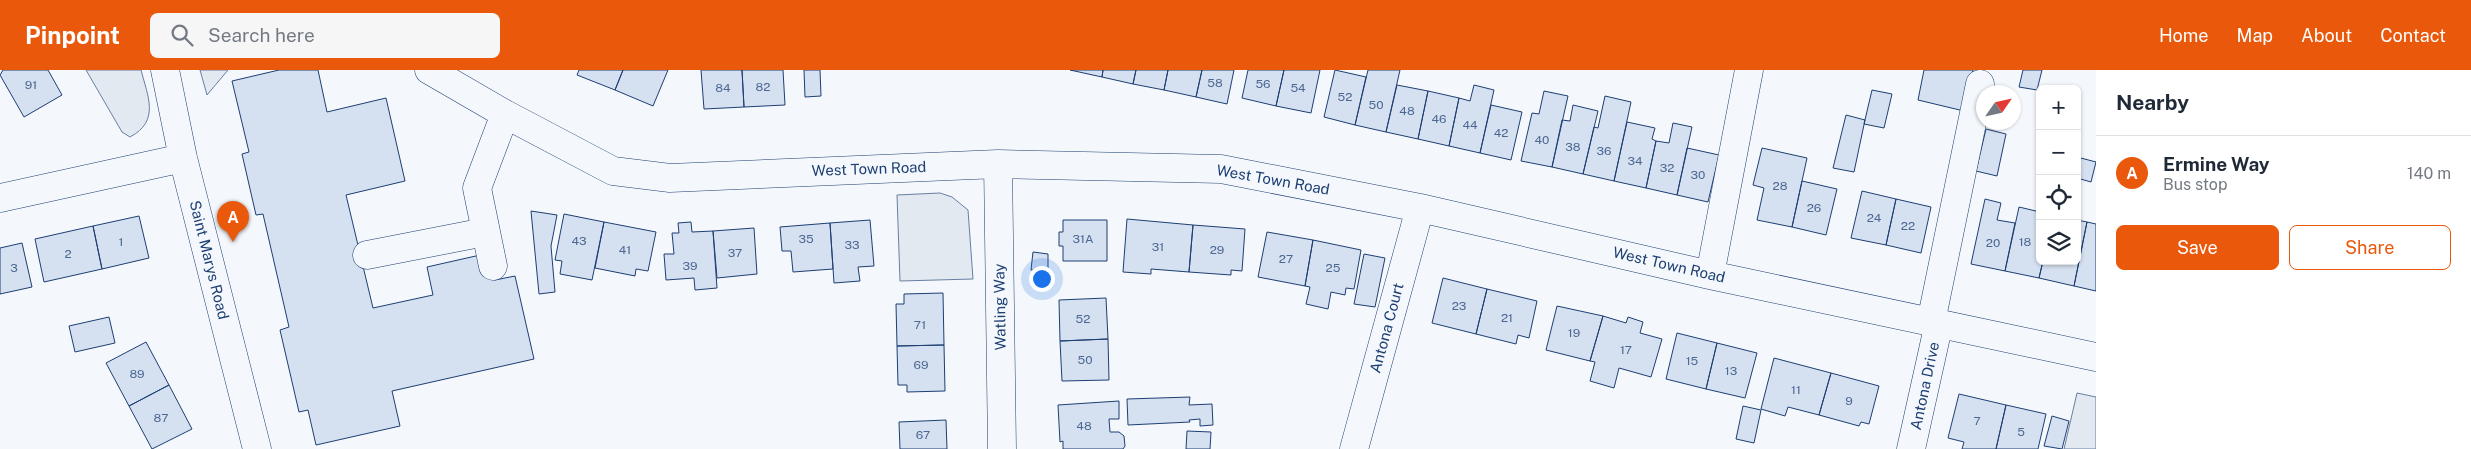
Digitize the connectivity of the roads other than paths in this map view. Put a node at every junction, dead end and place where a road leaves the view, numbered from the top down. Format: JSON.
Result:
{"nodes":[{"id":1,"x":165,"y":70,"type":"edge"},
{"id":2,"x":430,"y":70,"type":"edge"},
{"id":3,"x":1749,"y":70,"type":"edge"},
{"id":4,"x":1980,"y":84,"type":"dead end"},
{"id":5,"x":506,"y":114,"type":"junction"},
{"id":6,"x":183,"y":158,"type":"junction"},
{"id":7,"x":998,"y":164,"type":"junction"},
{"id":8,"x":0,"y":198,"type":"edge"},
{"id":9,"x":1420,"y":208,"type":"junction"},
{"id":10,"x":485,"y":232,"type":"junction"},
{"id":11,"x":367,"y":255,"type":"dead end"},
{"id":12,"x":493,"y":266,"type":"dead end"},
{"id":13,"x":1710,"y":275,"type":"junction"},
{"id":14,"x":1935,"y":322,"type":"junction"},
{"id":15,"x":2096,"y":357,"type":"edge"},
{"id":16,"x":257,"y":449,"type":"edge"},
{"id":17,"x":1002,"y":449,"type":"edge"},
{"id":18,"x":1354,"y":449,"type":"edge"},
{"id":19,"x":1911,"y":449,"type":"edge"}],
"edges":[{"from":1,"to":6,"type":"street","name":"Saint Marys Road"},
{"from":2,"to":5,"type":"street","name":"West Town Road"},
{"from":3,"to":13,"type":"street"},
{"from":4,"to":14,"type":"street","name":"Antona Drive"},
{"from":5,"to":7,"type":"street","name":"West Town Road"},
{"from":5,"to":10,"type":"street"},
{"from":6,"to":8,"type":"street"},
{"from":6,"to":16,"type":"street","name":"Saint Marys Road"},
{"from":7,"to":9,"type":"street","name":"West Town Road"},
{"from":7,"to":17,"type":"street","name":"Watling Way"},
{"from":9,"to":13,"type":"street","name":"West Town Road"},
{"from":9,"to":18,"type":"street","name":"Antona Court"},
{"from":10,"to":11,"type":"street"},
{"from":10,"to":12,"type":"street"},
{"from":13,"to":14,"type":"street","name":"West Town Road"},
{"from":14,"to":15,"type":"street","name":"West Town Road"},
{"from":14,"to":19,"type":"street","name":"Antona Drive"}]}
